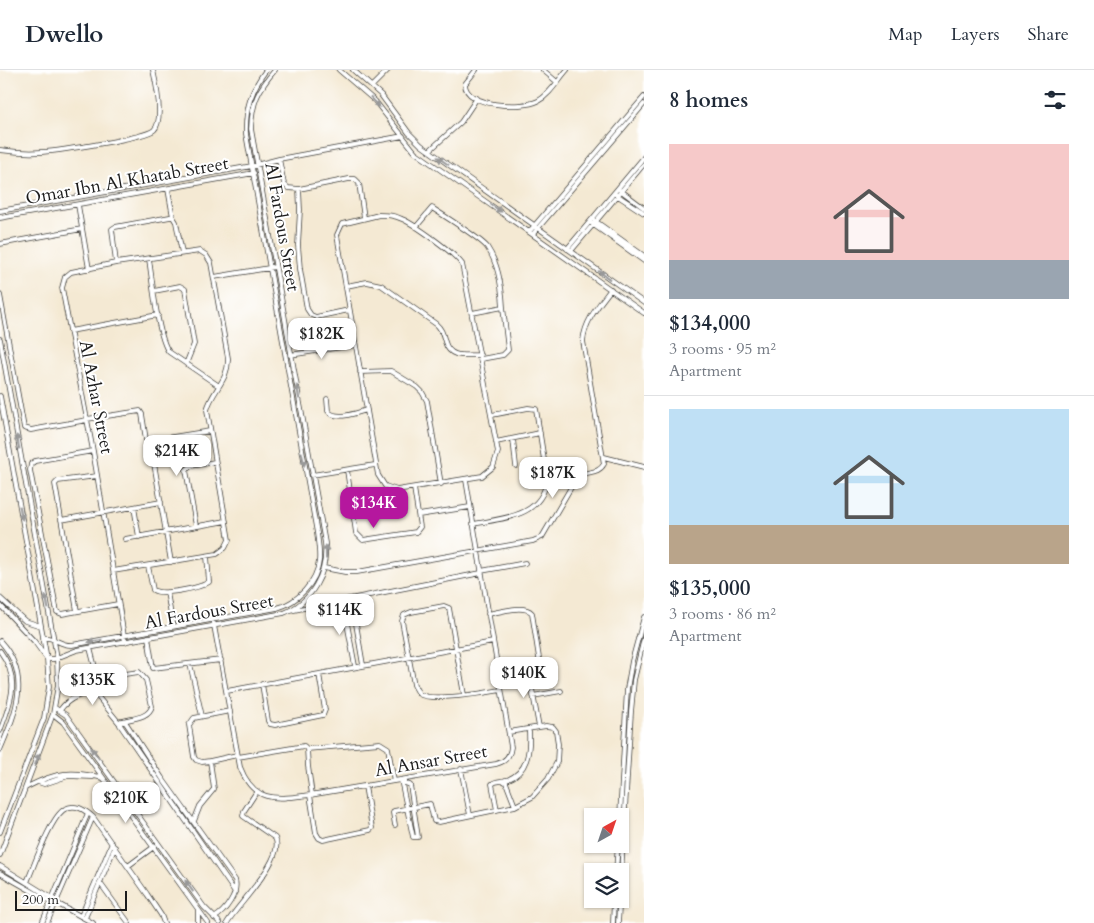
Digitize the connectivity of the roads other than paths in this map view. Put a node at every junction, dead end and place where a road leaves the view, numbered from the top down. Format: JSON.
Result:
{"nodes":[{"id":1,"x":154,"y":70,"type":"edge"},
{"id":2,"x":266,"y":70,"type":"edge"},
{"id":3,"x":275,"y":70,"type":"edge"},
{"id":4,"x":339,"y":70,"type":"edge"},
{"id":5,"x":353,"y":70,"type":"edge"},
{"id":6,"x":388,"y":70,"type":"edge"},
{"id":7,"x":476,"y":70,"type":"edge"},
{"id":8,"x":543,"y":70,"type":"edge"},
{"id":9,"x":567,"y":70,"type":"edge"},
{"id":10,"x":557,"y":82,"type":"junction"},
{"id":11,"x":372,"y":86,"type":"junction"},
{"id":12,"x":644,"y":97,"type":"edge"},
{"id":13,"x":477,"y":98,"type":"junction"},
{"id":14,"x":644,"y":104,"type":"edge"},
{"id":15,"x":403,"y":136,"type":"junction"},
{"id":16,"x":0,"y":150,"type":"edge"},
{"id":17,"x":429,"y":151,"type":"junction"},
{"id":18,"x":644,"y":157,"type":"edge"},
{"id":19,"x":279,"y":159,"type":"junction"},
{"id":20,"x":644,"y":164,"type":"edge"},
{"id":21,"x":257,"y":165,"type":"junction"},
{"id":22,"x":252,"y":166,"type":"junction"},
{"id":23,"x":258,"y":172,"type":"junction"},
{"id":24,"x":253,"y":173,"type":"junction"},
{"id":25,"x":168,"y":189,"type":"junction"},
{"id":26,"x":299,"y":189,"type":"junction"},
{"id":27,"x":119,"y":190,"type":"junction"},
{"id":28,"x":619,"y":190,"type":"junction"},
{"id":29,"x":615,"y":194,"type":"junction"},
{"id":30,"x":121,"y":197,"type":"junction"},
{"id":31,"x":78,"y":205,"type":"junction"},
{"id":32,"x":644,"y":208,"type":"edge"},
{"id":33,"x":0,"y":212,"type":"edge"},
{"id":34,"x":644,"y":213,"type":"edge"},
{"id":35,"x":173,"y":217,"type":"junction"},
{"id":36,"x":0,"y":218,"type":"edge"},
{"id":37,"x":364,"y":218,"type":"junction"},
{"id":38,"x":592,"y":222,"type":"junction"},
{"id":39,"x":416,"y":227,"type":"junction"},
{"id":40,"x":537,"y":227,"type":"junction"},
{"id":41,"x":82,"y":229,"type":"junction"},
{"id":42,"x":531,"y":233,"type":"junction"},
{"id":43,"x":269,"y":234,"type":"junction"},
{"id":44,"x":264,"y":235,"type":"junction"},
{"id":45,"x":0,"y":244,"type":"edge"},
{"id":46,"x":569,"y":250,"type":"junction"},
{"id":47,"x":182,"y":253,"type":"junction"},
{"id":48,"x":644,"y":256,"type":"edge"},
{"id":49,"x":148,"y":259,"type":"junction"},
{"id":50,"x":644,"y":261,"type":"edge"},
{"id":51,"x":116,"y":263,"type":"junction"},
{"id":52,"x":275,"y":267,"type":"junction"},
{"id":53,"x":89,"y":268,"type":"junction"},
{"id":54,"x":270,"y":268,"type":"junction"},
{"id":55,"x":214,"y":277,"type":"junction"},
{"id":56,"x":346,"y":286,"type":"junction"},
{"id":57,"x":611,"y":289,"type":"junction"},
{"id":58,"x":154,"y":291,"type":"junction"},
{"id":59,"x":0,"y":294,"type":"edge"},
{"id":60,"x":644,"y":304,"type":"edge"},
{"id":61,"x":504,"y":307,"type":"junction"},
{"id":62,"x":349,"y":310,"type":"junction"},
{"id":63,"x":472,"y":313,"type":"junction"},
{"id":64,"x":644,"y":313,"type":"edge"},
{"id":65,"x":158,"y":315,"type":"junction"},
{"id":66,"x":70,"y":331,"type":"junction"},
{"id":67,"x":0,"y":339,"type":"edge"},
{"id":68,"x":355,"y":345,"type":"junction"},
{"id":69,"x":291,"y":355,"type":"junction"},
{"id":70,"x":286,"y":356,"type":"junction"},
{"id":71,"x":480,"y":357,"type":"junction"},
{"id":72,"x":186,"y":364,"type":"junction"},
{"id":73,"x":360,"y":372,"type":"junction"},
{"id":74,"x":219,"y":386,"type":"junction"},
{"id":75,"x":0,"y":396,"type":"edge"},
{"id":76,"x":18,"y":398,"type":"junction"},
{"id":77,"x":10,"y":399,"type":"junction"},
{"id":78,"x":327,"y":399,"type":"dead end"},
{"id":79,"x":366,"y":410,"type":"junction"},
{"id":80,"x":492,"y":416,"type":"junction"},
{"id":81,"x":87,"y":420,"type":"junction"},
{"id":82,"x":210,"y":431,"type":"junction"},
{"id":83,"x":540,"y":433,"type":"junction"},
{"id":84,"x":513,"y":438,"type":"junction"},
{"id":85,"x":496,"y":442,"type":"junction"},
{"id":86,"x":151,"y":446,"type":"junction"},
{"id":87,"x":93,"y":451,"type":"junction"},
{"id":88,"x":604,"y":457,"type":"junction"},
{"id":89,"x":215,"y":462,"type":"junction"},
{"id":90,"x":375,"y":465,"type":"junction"},
{"id":91,"x":516,"y":466,"type":"dead end"},
{"id":92,"x":644,"y":467,"type":"edge"},
{"id":93,"x":347,"y":470,"type":"junction"},
{"id":94,"x":313,"y":474,"type":"junction"},
{"id":95,"x":307,"y":475,"type":"junction"},
{"id":96,"x":97,"y":476,"type":"junction"},
{"id":97,"x":466,"y":480,"type":"junction"},
{"id":98,"x":32,"y":481,"type":"junction"},
{"id":99,"x":25,"y":482,"type":"junction"},
{"id":100,"x":441,"y":484,"type":"junction"},
{"id":101,"x":414,"y":488,"type":"junction"},
{"id":102,"x":161,"y":502,"type":"junction"},
{"id":103,"x":134,"y":507,"type":"junction"},
{"id":104,"x":470,"y":507,"type":"junction"},
{"id":105,"x":103,"y":512,"type":"junction"},
{"id":106,"x":418,"y":515,"type":"junction"},
{"id":107,"x":61,"y":520,"type":"junction"},
{"id":108,"x":226,"y":521,"type":"junction"},
{"id":109,"x":473,"y":524,"type":"junction"},
{"id":110,"x":196,"y":526,"type":"junction"},
{"id":111,"x":166,"y":531,"type":"junction"},
{"id":112,"x":139,"y":536,"type":"junction"},
{"id":113,"x":125,"y":539,"type":"dead end"},
{"id":114,"x":477,"y":551,"type":"junction"},
{"id":115,"x":207,"y":556,"type":"junction"},
{"id":116,"x":171,"y":562,"type":"junction"},
{"id":117,"x":525,"y":563,"type":"dead end"},
{"id":118,"x":48,"y":566,"type":"junction"},
{"id":119,"x":148,"y":566,"type":"junction"},
{"id":120,"x":324,"y":568,"type":"junction"},
{"id":121,"x":113,"y":571,"type":"junction"},
{"id":122,"x":481,"y":572,"type":"junction"},
{"id":123,"x":42,"y":573,"type":"junction"},
{"id":124,"x":167,"y":592,"type":"junction"},
{"id":125,"x":0,"y":598,"type":"edge"},
{"id":126,"x":352,"y":600,"type":"junction"},
{"id":127,"x":342,"y":602,"type":"junction"},
{"id":128,"x":118,"y":604,"type":"junction"},
{"id":129,"x":0,"y":605,"type":"edge"},
{"id":130,"x":292,"y":610,"type":"junction"},
{"id":131,"x":77,"y":611,"type":"junction"},
{"id":132,"x":488,"y":614,"type":"junction"},
{"id":133,"x":644,"y":617,"type":"edge"},
{"id":134,"x":213,"y":620,"type":"junction"},
{"id":135,"x":41,"y":626,"type":"junction"},
{"id":136,"x":172,"y":627,"type":"junction"},
{"id":137,"x":215,"y":627,"type":"junction"},
{"id":138,"x":124,"y":636,"type":"junction"},
{"id":139,"x":148,"y":637,"type":"junction"},
{"id":140,"x":43,"y":638,"type":"junction"},
{"id":141,"x":644,"y":638,"type":"edge"},
{"id":142,"x":53,"y":639,"type":"junction"},
{"id":143,"x":0,"y":641,"type":"edge"},
{"id":144,"x":125,"y":642,"type":"junction"},
{"id":145,"x":493,"y":642,"type":"junction"},
{"id":146,"x":90,"y":648,"type":"junction"},
{"id":147,"x":456,"y":649,"type":"junction"},
{"id":148,"x":0,"y":651,"type":"edge"},
{"id":149,"x":408,"y":656,"type":"junction"},
{"id":150,"x":57,"y":658,"type":"junction"},
{"id":151,"x":47,"y":659,"type":"junction"},
{"id":152,"x":221,"y":660,"type":"junction"},
{"id":153,"x":190,"y":664,"type":"junction"},
{"id":154,"x":363,"y":665,"type":"junction"},
{"id":155,"x":355,"y":666,"type":"junction"},
{"id":156,"x":528,"y":667,"type":"junction"},
{"id":157,"x":498,"y":672,"type":"junction"},
{"id":158,"x":319,"y":674,"type":"junction"},
{"id":159,"x":262,"y":684,"type":"junction"},
{"id":160,"x":226,"y":690,"type":"junction"},
{"id":161,"x":502,"y":690,"type":"junction"},
{"id":162,"x":561,"y":691,"type":"dead end"},
{"id":163,"x":464,"y":695,"type":"junction"},
{"id":164,"x":533,"y":696,"type":"junction"},
{"id":165,"x":58,"y":709,"type":"junction"},
{"id":166,"x":230,"y":711,"type":"junction"},
{"id":167,"x":54,"y":714,"type":"junction"},
{"id":168,"x":202,"y":716,"type":"junction"},
{"id":169,"x":121,"y":722,"type":"junction"},
{"id":170,"x":539,"y":727,"type":"junction"},
{"id":171,"x":0,"y":731,"type":"edge"},
{"id":172,"x":509,"y":732,"type":"junction"},
{"id":173,"x":529,"y":732,"type":"dead end"},
{"id":174,"x":307,"y":749,"type":"junction"},
{"id":175,"x":0,"y":750,"type":"edge"},
{"id":176,"x":238,"y":756,"type":"junction"},
{"id":177,"x":210,"y":761,"type":"junction"},
{"id":178,"x":461,"y":770,"type":"junction"},
{"id":179,"x":104,"y":778,"type":"junction"},
{"id":180,"x":505,"y":780,"type":"junction"},
{"id":181,"x":394,"y":781,"type":"junction"},
{"id":182,"x":402,"y":781,"type":"junction"},
{"id":183,"x":365,"y":786,"type":"junction"},
{"id":184,"x":27,"y":787,"type":"junction"},
{"id":185,"x":257,"y":791,"type":"junction"},
{"id":186,"x":311,"y":795,"type":"junction"},
{"id":187,"x":413,"y":806,"type":"junction"},
{"id":188,"x":515,"y":806,"type":"junction"},
{"id":189,"x":406,"y":808,"type":"junction"},
{"id":190,"x":620,"y":808,"type":"edge"},
{"id":191,"x":498,"y":810,"type":"junction"},
{"id":192,"x":88,"y":812,"type":"junction"},
{"id":193,"x":8,"y":813,"type":"junction"},
{"id":194,"x":470,"y":815,"type":"junction"},
{"id":195,"x":15,"y":816,"type":"junction"},
{"id":196,"x":93,"y":817,"type":"junction"},
{"id":197,"x":194,"y":822,"type":"junction"},
{"id":198,"x":395,"y":825,"type":"dead end"},
{"id":199,"x":0,"y":832,"type":"edge"},
{"id":200,"x":112,"y":843,"type":"junction"},
{"id":201,"x":159,"y":844,"type":"junction"},
{"id":202,"x":154,"y":847,"type":"junction"},
{"id":203,"x":115,"y":848,"type":"junction"},
{"id":204,"x":0,"y":855,"type":"edge"},
{"id":205,"x":172,"y":862,"type":"junction"},
{"id":206,"x":166,"y":865,"type":"junction"},
{"id":207,"x":0,"y":866,"type":"edge"},
{"id":208,"x":128,"y":866,"type":"junction"},
{"id":209,"x":0,"y":872,"type":"edge"},
{"id":210,"x":27,"y":882,"type":"junction"},
{"id":211,"x":100,"y":884,"type":"junction"},
{"id":212,"x":235,"y":892,"type":"junction"},
{"id":213,"x":55,"y":902,"type":"junction"},
{"id":214,"x":198,"y":910,"type":"junction"},
{"id":215,"x":614,"y":910,"type":"joint"},
{"id":216,"x":619,"y":910,"type":"junction"},
{"id":217,"x":83,"y":917,"type":"junction"},
{"id":218,"x":214,"y":918,"type":"junction"},
{"id":219,"x":42,"y":923,"type":"edge"},
{"id":220,"x":48,"y":923,"type":"edge"},
{"id":221,"x":93,"y":923,"type":"edge"},
{"id":222,"x":129,"y":923,"type":"edge"},
{"id":223,"x":164,"y":923,"type":"edge"},
{"id":224,"x":198,"y":923,"type":"edge"},
{"id":225,"x":208,"y":923,"type":"edge"},
{"id":226,"x":220,"y":923,"type":"edge"},
{"id":227,"x":227,"y":923,"type":"edge"},
{"id":228,"x":613,"y":923,"type":"edge"},
{"id":229,"x":618,"y":923,"type":"edge"}],
"edges":[{"from":1,"to":16,"type":"street"},
{"from":2,"to":22,"type":"street","name":"Al Fardous Street"},
{"from":3,"to":21,"type":"street","name":"Al Fardous Street"},
{"from":4,"to":15,"type":"street","one_way":true},
{"from":5,"to":11,"type":"street"},
{"from":6,"to":11,"type":"street"},
{"from":7,"to":13,"type":"street"},
{"from":8,"to":10,"type":"street"},
{"from":9,"to":10,"type":"street"},
{"from":10,"to":13,"type":"street"},
{"from":11,"to":17,"type":"street"},
{"from":12,"to":40,"type":"street"},
{"from":13,"to":17,"type":"street"},
{"from":14,"to":40,"type":"street"},
{"from":15,"to":19,"type":"street","name":"Omar Ibn Al Khatab Street"},
{"from":15,"to":42,"type":"street","one_way":true},
{"from":40,"to":17,"type":"street","one_way":true},
{"from":18,"to":28,"type":"street"},
{"from":19,"to":21,"type":"street","name":"Omar Ibn Al Khatab Street"},
{"from":19,"to":26,"type":"street"},
{"from":20,"to":28,"type":"street"},
{"from":21,"to":22,"type":"street","name":"Omar Ibn Al Khatab Street"},
{"from":21,"to":23,"type":"street","name":"Al Fardous Street"},
{"from":22,"to":24,"type":"street","name":"Al Fardous Street"},
{"from":22,"to":27,"type":"street","name":"Omar Ibn Al Khatab Street"},
{"from":23,"to":24,"type":"street","name":"Omar Ibn Al Khatab Street"},
{"from":23,"to":43,"type":"street","name":"Al Fardous Street"},
{"from":24,"to":25,"type":"street","name":"Omar Ibn Al Khatab Street"},
{"from":24,"to":44,"type":"street","name":"Al Fardous Street"},
{"from":25,"to":30,"type":"street","name":"Omar Ibn Al Khatab Street"},
{"from":25,"to":35,"type":"street"},
{"from":26,"to":37,"type":"street"},
{"from":26,"to":62,"type":"street"},
{"from":27,"to":30,"type":"street"},
{"from":27,"to":33,"type":"street","name":"Omar Ibn Al Khatab Street"},
{"from":28,"to":29,"type":"street"},
{"from":28,"to":32,"type":"street"},
{"from":29,"to":34,"type":"street"},
{"from":29,"to":38,"type":"street"},
{"from":30,"to":31,"type":"street","name":"Omar Ibn Al Khatab Street"},
{"from":31,"to":36,"type":"street","name":"Omar Ibn Al Khatab Street"},
{"from":31,"to":41,"type":"street"},
{"from":35,"to":47,"type":"street"},
{"from":35,"to":51,"type":"street"},
{"from":37,"to":39,"type":"street"},
{"from":37,"to":56,"type":"street"},
{"from":38,"to":46,"type":"street"},
{"from":38,"to":48,"type":"street"},
{"from":38,"to":50,"type":"street"},
{"from":39,"to":61,"type":"street"},
{"from":39,"to":63,"type":"street"},
{"from":40,"to":42,"type":"street"},
{"from":40,"to":46,"type":"street"},
{"from":41,"to":45,"type":"street"},
{"from":41,"to":53,"type":"street"},
{"from":42,"to":57,"type":"street"},
{"from":43,"to":44,"type":"street"},
{"from":43,"to":52,"type":"street","name":"Al Fardous Street"},
{"from":44,"to":54,"type":"street","name":"Al Fardous Street"},
{"from":60,"to":46,"type":"street","one_way":true},
{"from":47,"to":49,"type":"street","name":"Al Azhar Street"},
{"from":47,"to":55,"type":"street","name":"Al Azhar Street"},
{"from":49,"to":51,"type":"street","name":"Al Azhar Street"},
{"from":49,"to":58,"type":"street"},
{"from":51,"to":53,"type":"street","name":"Al Azhar Street"},
{"from":52,"to":54,"type":"street"},
{"from":52,"to":69,"type":"street","name":"Al Fardous Street"},
{"from":53,"to":66,"type":"street","name":"Al Azhar Street"},
{"from":54,"to":55,"type":"street"},
{"from":54,"to":70,"type":"street","name":"Al Fardous Street"},
{"from":55,"to":74,"type":"street"},
{"from":56,"to":62,"type":"street"},
{"from":56,"to":71,"type":"street"},
{"from":57,"to":64,"type":"street"},
{"from":57,"to":88,"type":"street"},
{"from":58,"to":65,"type":"street"},
{"from":58,"to":72,"type":"street"},
{"from":59,"to":76,"type":"street"},
{"from":61,"to":63,"type":"street"},
{"from":61,"to":71,"type":"street"},
{"from":62,"to":68,"type":"street"},
{"from":63,"to":71,"type":"street"},
{"from":65,"to":66,"type":"street"},
{"from":65,"to":72,"type":"street"},
{"from":66,"to":81,"type":"street","name":"Al Azhar Street"},
{"from":67,"to":77,"type":"street"},
{"from":68,"to":69,"type":"street"},
{"from":68,"to":73,"type":"street"},
{"from":69,"to":70,"type":"street"},
{"from":94,"to":69,"type":"street","name":"Al Fardous Street","one_way":true},
{"from":70,"to":95,"type":"street","name":"Al Fardous Street","one_way":true},
{"from":71,"to":80,"type":"street"},
{"from":72,"to":74,"type":"street"},
{"from":73,"to":79,"type":"street"},
{"from":73,"to":100,"type":"street"},
{"from":74,"to":82,"type":"street"},
{"from":75,"to":135,"type":"street","one_way":true},
{"from":76,"to":77,"type":"street"},
{"from":76,"to":81,"type":"street"},
{"from":99,"to":77,"type":"street","one_way":true},
{"from":78,"to":79,"type":"street"},
{"from":79,"to":90,"type":"street"},
{"from":80,"to":83,"type":"street"},
{"from":80,"to":85,"type":"street"},
{"from":81,"to":86,"type":"street"},
{"from":81,"to":87,"type":"street","name":"Al Azhar Street"},
{"from":82,"to":86,"type":"street"},
{"from":82,"to":89,"type":"street"},
{"from":83,"to":84,"type":"street"},
{"from":83,"to":109,"type":"street"},
{"from":84,"to":85,"type":"street"},
{"from":84,"to":91,"type":"street"},
{"from":85,"to":97,"type":"street"},
{"from":86,"to":102,"type":"street"},
{"from":87,"to":96,"type":"street","name":"Al Azhar Street"},
{"from":87,"to":98,"type":"street"},
{"from":88,"to":92,"type":"street"},
{"from":88,"to":114,"type":"street"},
{"from":89,"to":108,"type":"street"},
{"from":89,"to":110,"type":"street"},
{"from":90,"to":93,"type":"street"},
{"from":90,"to":101,"type":"street"},
{"from":93,"to":94,"type":"street"},
{"from":93,"to":106,"type":"street"},
{"from":94,"to":95,"type":"street"},
{"from":120,"to":94,"type":"street","name":"Al Fardous Street","one_way":true},
{"from":95,"to":134,"type":"street","name":"Al Fardous Street"},
{"from":96,"to":105,"type":"street","name":"Al Azhar Street"},
{"from":96,"to":107,"type":"street"},
{"from":97,"to":100,"type":"street"},
{"from":97,"to":104,"type":"street","name":"Al Ansar Street"},
{"from":98,"to":99,"type":"street"},
{"from":98,"to":118,"type":"street"},
{"from":99,"to":123,"type":"street"},
{"from":100,"to":101,"type":"street"},
{"from":101,"to":106,"type":"street"},
{"from":102,"to":103,"type":"street"},
{"from":102,"to":111,"type":"street"},
{"from":103,"to":105,"type":"street"},
{"from":103,"to":112,"type":"street"},
{"from":104,"to":106,"type":"street"},
{"from":104,"to":109,"type":"street","name":"Al Ansar Street"},
{"from":105,"to":107,"type":"street"},
{"from":105,"to":121,"type":"street","name":"Al Azhar Street"},
{"from":107,"to":131,"type":"street"},
{"from":108,"to":110,"type":"street"},
{"from":108,"to":115,"type":"street"},
{"from":109,"to":114,"type":"street","name":"Al Ansar Street"},
{"from":110,"to":111,"type":"street"},
{"from":111,"to":112,"type":"street"},
{"from":111,"to":116,"type":"street"},
{"from":112,"to":113,"type":"street"},
{"from":114,"to":120,"type":"street"},
{"from":114,"to":122,"type":"street","name":"Al Ansar Street"},
{"from":115,"to":116,"type":"street"},
{"from":115,"to":124,"type":"street"},
{"from":116,"to":119,"type":"street"},
{"from":117,"to":122,"type":"street"},
{"from":118,"to":123,"type":"street"},
{"from":118,"to":131,"type":"street"},
{"from":119,"to":121,"type":"street"},
{"from":119,"to":124,"type":"street"},
{"from":120,"to":130,"type":"street","name":"Al Fardous Street"},
{"from":121,"to":128,"type":"street","name":"Al Azhar Street"},
{"from":122,"to":126,"type":"street"},
{"from":122,"to":132,"type":"street","name":"Al Ansar Street"},
{"from":142,"to":123,"type":"street","one_way":true},
{"from":124,"to":136,"type":"street"},
{"from":125,"to":135,"type":"street"},
{"from":126,"to":127,"type":"street"},
{"from":126,"to":154,"type":"street"},
{"from":127,"to":130,"type":"street"},
{"from":127,"to":155,"type":"street"},
{"from":128,"to":131,"type":"street"},
{"from":128,"to":138,"type":"street","name":"Al Azhar Street"},
{"from":129,"to":151,"type":"street"},
{"from":130,"to":137,"type":"street","name":"Al Fardous Street"},
{"from":132,"to":145,"type":"street","name":"Al Ansar Street"},
{"from":132,"to":156,"type":"street"},
{"from":133,"to":190,"type":"street"},
{"from":134,"to":136,"type":"street","name":"Al Fardous Street"},
{"from":134,"to":137,"type":"street"},
{"from":135,"to":140,"type":"street"},
{"from":136,"to":138,"type":"street","name":"Al Fardous Street"},
{"from":137,"to":139,"type":"street","name":"Al Fardous Street"},
{"from":137,"to":152,"type":"street"},
{"from":138,"to":142,"type":"street","name":"Al Fardous Street","one_way":true},
{"from":138,"to":144,"type":"street","name":"Al Azhar Street"},
{"from":139,"to":144,"type":"street","name":"Al Fardous Street"},
{"from":139,"to":153,"type":"street"},
{"from":140,"to":142,"type":"street","name":"Al Fardous Street"},
{"from":140,"to":151,"type":"street"},
{"from":141,"to":216,"type":"street"},
{"from":142,"to":150,"type":"street"},
{"from":143,"to":175,"type":"street"},
{"from":144,"to":146,"type":"street","name":"Al Fardous Street"},
{"from":145,"to":147,"type":"street"},
{"from":145,"to":157,"type":"street","name":"Al Ansar Street"},
{"from":146,"to":150,"type":"street","name":"Al Fardous Street"},
{"from":146,"to":169,"type":"street"},
{"from":147,"to":149,"type":"street"},
{"from":147,"to":149,"type":"street"},
{"from":147,"to":163,"type":"street"},
{"from":148,"to":171,"type":"street"},
{"from":149,"to":154,"type":"street"},
{"from":149,"to":163,"type":"street"},
{"from":150,"to":151,"type":"street","name":"Al Fardous Street"},
{"from":150,"to":165,"type":"street"},
{"from":151,"to":193,"type":"street"},
{"from":152,"to":153,"type":"street"},
{"from":152,"to":160,"type":"street"},
{"from":153,"to":168,"type":"street"},
{"from":154,"to":155,"type":"street"},
{"from":155,"to":158,"type":"street"},
{"from":156,"to":157,"type":"street"},
{"from":156,"to":164,"type":"street"},
{"from":157,"to":161,"type":"street","name":"Al Ansar Street"},
{"from":158,"to":159,"type":"street"},
{"from":158,"to":159,"type":"street"},
{"from":159,"to":160,"type":"street"},
{"from":160,"to":166,"type":"street"},
{"from":161,"to":163,"type":"street"},
{"from":161,"to":172,"type":"street","name":"Al Ansar Street"},
{"from":162,"to":164,"type":"street"},
{"from":164,"to":170,"type":"street"},
{"from":165,"to":167,"type":"street"},
{"from":165,"to":169,"type":"street"},
{"from":201,"to":165,"type":"street","one_way":true},
{"from":166,"to":168,"type":"street"},
{"from":166,"to":176,"type":"street"},
{"from":167,"to":179,"type":"street"},
{"from":184,"to":167,"type":"street","one_way":true},
{"from":168,"to":177,"type":"street"},
{"from":169,"to":197,"type":"street"},
{"from":169,"to":212,"type":"street"},
{"from":170,"to":172,"type":"street"},
{"from":170,"to":188,"type":"street"},
{"from":172,"to":178,"type":"street","name":"Al Ansar Street"},
{"from":173,"to":180,"type":"street"},
{"from":174,"to":176,"type":"street"},
{"from":174,"to":181,"type":"street"},
{"from":174,"to":186,"type":"street"},
{"from":176,"to":177,"type":"street"},
{"from":176,"to":185,"type":"street"},
{"from":177,"to":197,"type":"street"},
{"from":178,"to":182,"type":"street","name":"Al Ansar Street"},
{"from":178,"to":194,"type":"street"},
{"from":179,"to":184,"type":"street"},
{"from":179,"to":202,"type":"street"},
{"from":180,"to":188,"type":"street"},
{"from":180,"to":191,"type":"street"},
{"from":181,"to":182,"type":"street","name":"Al Ansar Street"},
{"from":181,"to":183,"type":"street","name":"Al Ansar Street"},
{"from":182,"to":187,"type":"street"},
{"from":182,"to":189,"type":"street"},
{"from":183,"to":186,"type":"street","name":"Al Ansar Street"},
{"from":183,"to":186,"type":"street"},
{"from":184,"to":195,"type":"street"},
{"from":185,"to":186,"type":"street","name":"Al Ansar Street"},
{"from":185,"to":227,"type":"street"},
{"from":187,"to":189,"type":"street"},
{"from":187,"to":189,"type":"street"},
{"from":187,"to":194,"type":"street"},
{"from":188,"to":191,"type":"street"},
{"from":189,"to":198,"type":"street"},
{"from":191,"to":194,"type":"street"},
{"from":192,"to":196,"type":"street"},
{"from":192,"to":210,"type":"street"},
{"from":192,"to":213,"type":"street"},
{"from":193,"to":195,"type":"street"},
{"from":193,"to":199,"type":"street"},
{"from":195,"to":204,"type":"street"},
{"from":196,"to":200,"type":"street"},
{"from":196,"to":213,"type":"street"},
{"from":197,"to":212,"type":"street"},
{"from":200,"to":203,"type":"street"},
{"from":200,"to":217,"type":"street"},
{"from":201,"to":202,"type":"street"},
{"from":201,"to":205,"type":"street"},
{"from":202,"to":206,"type":"street"},
{"from":202,"to":208,"type":"street"},
{"from":203,"to":208,"type":"street"},
{"from":203,"to":211,"type":"street"},
{"from":205,"to":206,"type":"street"},
{"from":218,"to":205,"type":"street","one_way":true},
{"from":206,"to":214,"type":"street"},
{"from":207,"to":210,"type":"street"},
{"from":208,"to":223,"type":"street"},
{"from":209,"to":213,"type":"street"},
{"from":210,"to":213,"type":"street"},
{"from":211,"to":217,"type":"street"},
{"from":211,"to":222,"type":"street"},
{"from":212,"to":218,"type":"street"},
{"from":213,"to":217,"type":"street"},
{"from":213,"to":219,"type":"street"},
{"from":213,"to":220,"type":"street"},
{"from":214,"to":224,"type":"street"},
{"from":214,"to":225,"type":"street"},
{"from":215,"to":216,"type":"street"},
{"from":215,"to":228,"type":"street"},
{"from":216,"to":229,"type":"street"},
{"from":217,"to":221,"type":"street"},
{"from":218,"to":226,"type":"street"}]}
